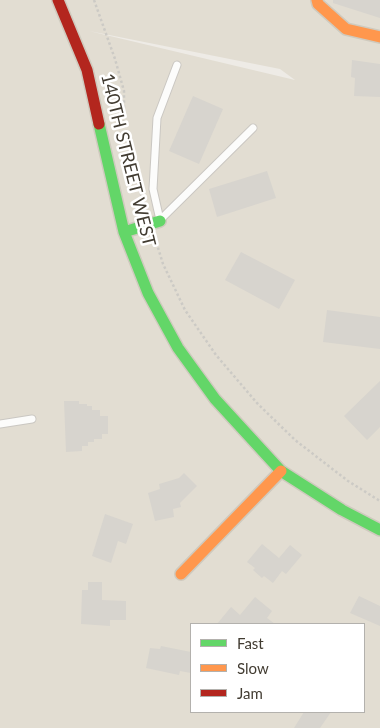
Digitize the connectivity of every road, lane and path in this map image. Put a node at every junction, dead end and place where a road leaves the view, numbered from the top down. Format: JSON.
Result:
{"nodes":[{"id":1,"x":58,"y":0,"type":"edge"},
{"id":2,"x":94,"y":0,"type":"edge"},
{"id":3,"x":317,"y":0,"type":"edge"},
{"id":4,"x":380,"y":37,"type":"edge"},
{"id":5,"x":177,"y":65,"type":"dead end"},
{"id":6,"x":253,"y":128,"type":"dead end"},
{"id":7,"x":155,"y":222,"type":"junction"},
{"id":8,"x":124,"y":232,"type":"junction"},
{"id":9,"x":32,"y":419,"type":"dead end"},
{"id":10,"x":0,"y":424,"type":"edge"},
{"id":11,"x":281,"y":470,"type":"junction"},
{"id":12,"x":380,"y":501,"type":"edge"},
{"id":13,"x":380,"y":530,"type":"edge"},
{"id":14,"x":181,"y":574,"type":"dead end"}],
"edges":[{"from":1,"to":8,"type":"street","name":"140TH STREET WEST"},
{"from":2,"to":7,"type":"path"},
{"from":3,"to":4,"type":"street"},
{"from":5,"to":7,"type":"lane"},
{"from":6,"to":7,"type":"lane"},
{"from":7,"to":8,"type":"street"},
{"from":7,"to":12,"type":"path"},
{"from":8,"to":11,"type":"street","name":"140TH STREET WEST"},
{"from":9,"to":10,"type":"lane"},
{"from":11,"to":13,"type":"street","name":"140TH STREET WEST"},
{"from":11,"to":14,"type":"street"}]}
